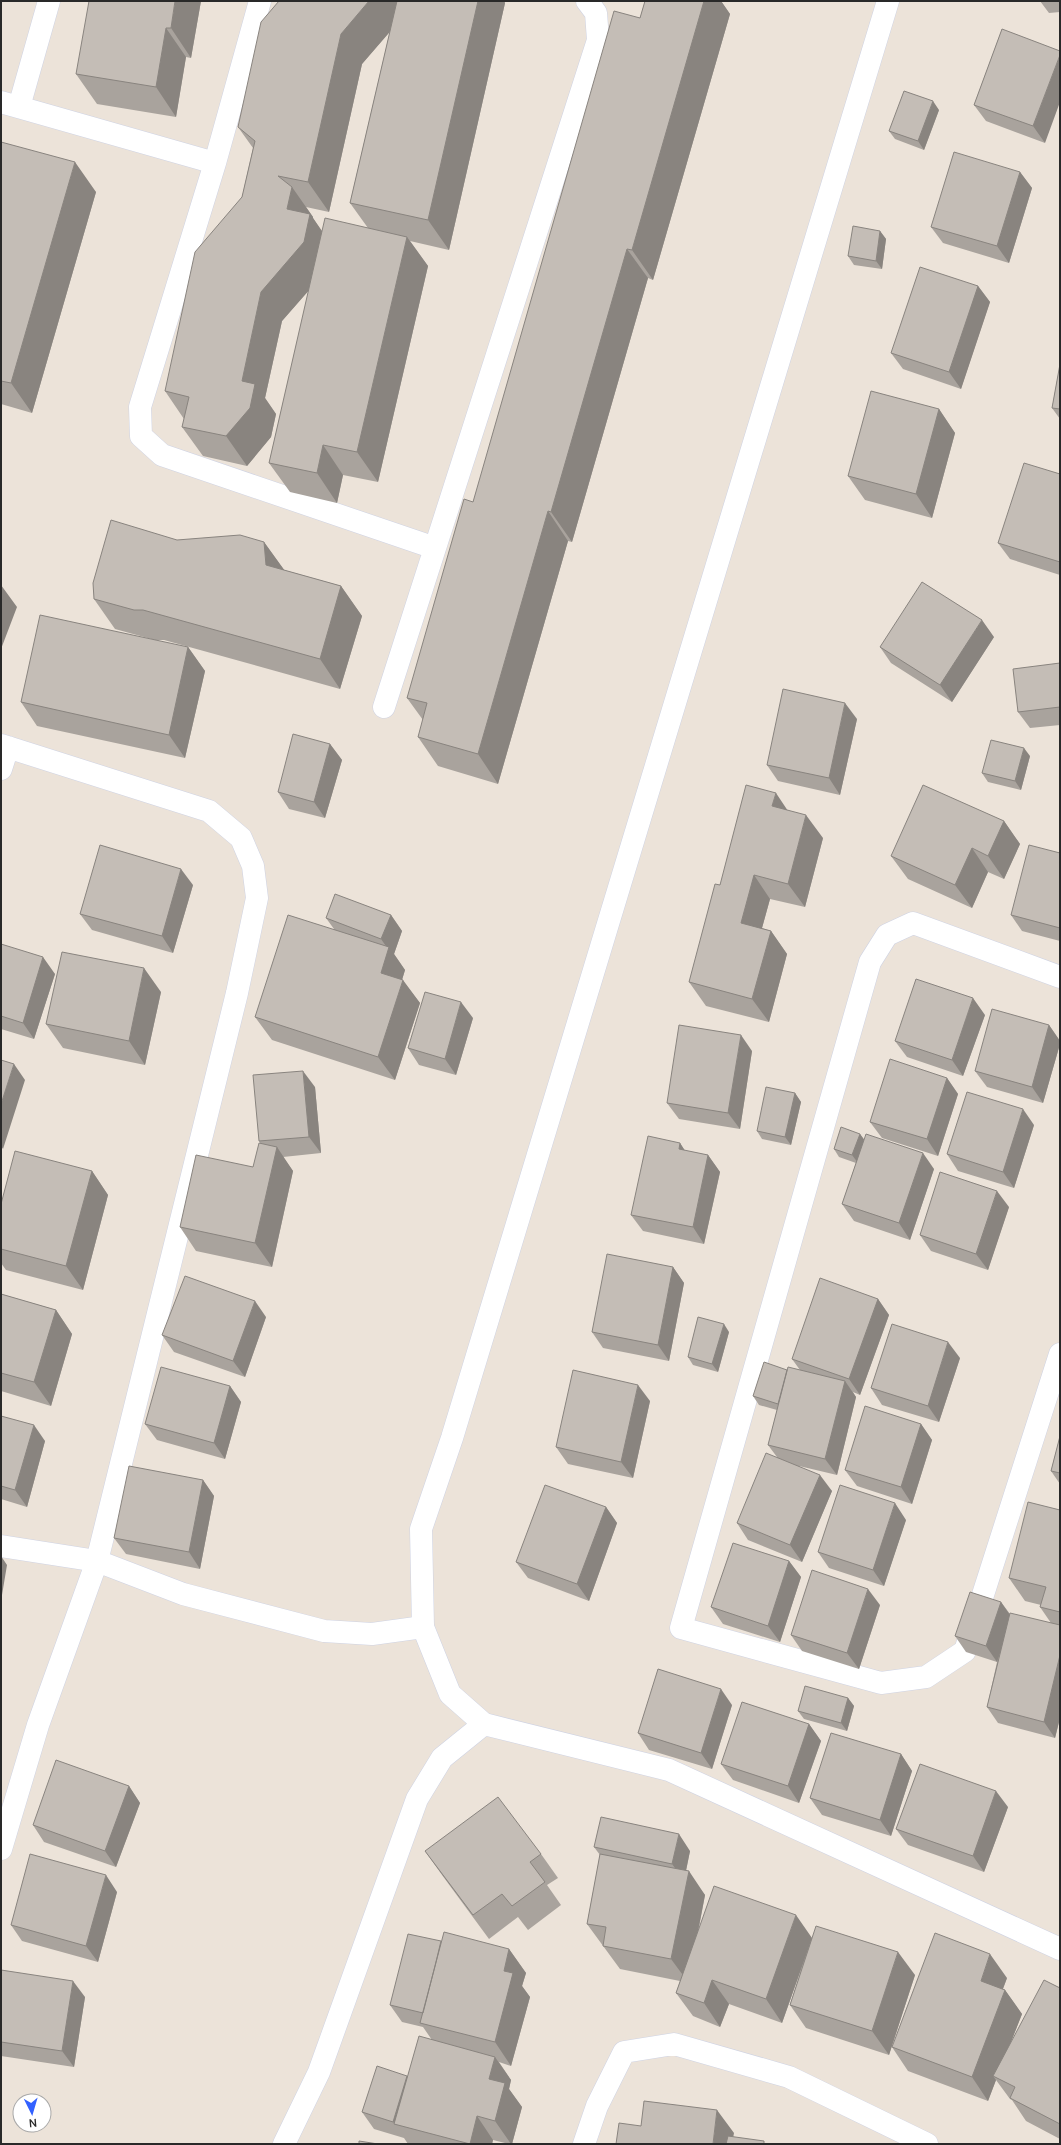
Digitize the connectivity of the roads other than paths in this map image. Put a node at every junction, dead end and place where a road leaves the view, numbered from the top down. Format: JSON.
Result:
{"nodes":[{"id":1,"x":49,"y":1,"type":"edge"},
{"id":2,"x":260,"y":1,"type":"edge"},
{"id":3,"x":587,"y":1,"type":"edge"},
{"id":4,"x":888,"y":1,"type":"edge"},
{"id":5,"x":10,"y":105,"type":"edge"},
{"id":6,"x":215,"y":163,"type":"junction"},
{"id":7,"x":435,"y":548,"type":"junction"},
{"id":8,"x":384,"y":707,"type":"dead end"},
{"id":9,"x":5,"y":746,"type":"edge"},
{"id":10,"x":1,"y":770,"type":"edge"},
{"id":11,"x":1060,"y":977,"type":"edge"},
{"id":12,"x":1060,"y":1354,"type":"edge"},
{"id":13,"x":1,"y":1546,"type":"edge"},
{"id":14,"x":97,"y":1561,"type":"junction"},
{"id":15,"x":423,"y":1627,"type":"junction"},
{"id":16,"x":484,"y":1724,"type":"junction"},
{"id":17,"x":1,"y":1849,"type":"edge"},
{"id":18,"x":1060,"y":1949,"type":"edge"},
{"id":19,"x":284,"y":2144,"type":"edge"},
{"id":20,"x":584,"y":2144,"type":"edge"},
{"id":21,"x":927,"y":2144,"type":"edge"}],
"edges":[{"from":1,"to":5,"type":"street"},
{"from":2,"to":6,"type":"street"},
{"from":3,"to":7,"type":"street"},
{"from":4,"to":15,"type":"street"},
{"from":5,"to":6,"type":"street"},
{"from":6,"to":7,"type":"street"},
{"from":7,"to":8,"type":"street"},
{"from":9,"to":10,"type":"street"},
{"from":9,"to":14,"type":"street"},
{"from":11,"to":12,"type":"street"},
{"from":13,"to":14,"type":"street"},
{"from":14,"to":15,"type":"street"},
{"from":14,"to":17,"type":"street"},
{"from":15,"to":16,"type":"street"},
{"from":16,"to":18,"type":"street"},
{"from":16,"to":19,"type":"street"},
{"from":20,"to":21,"type":"street"}]}
